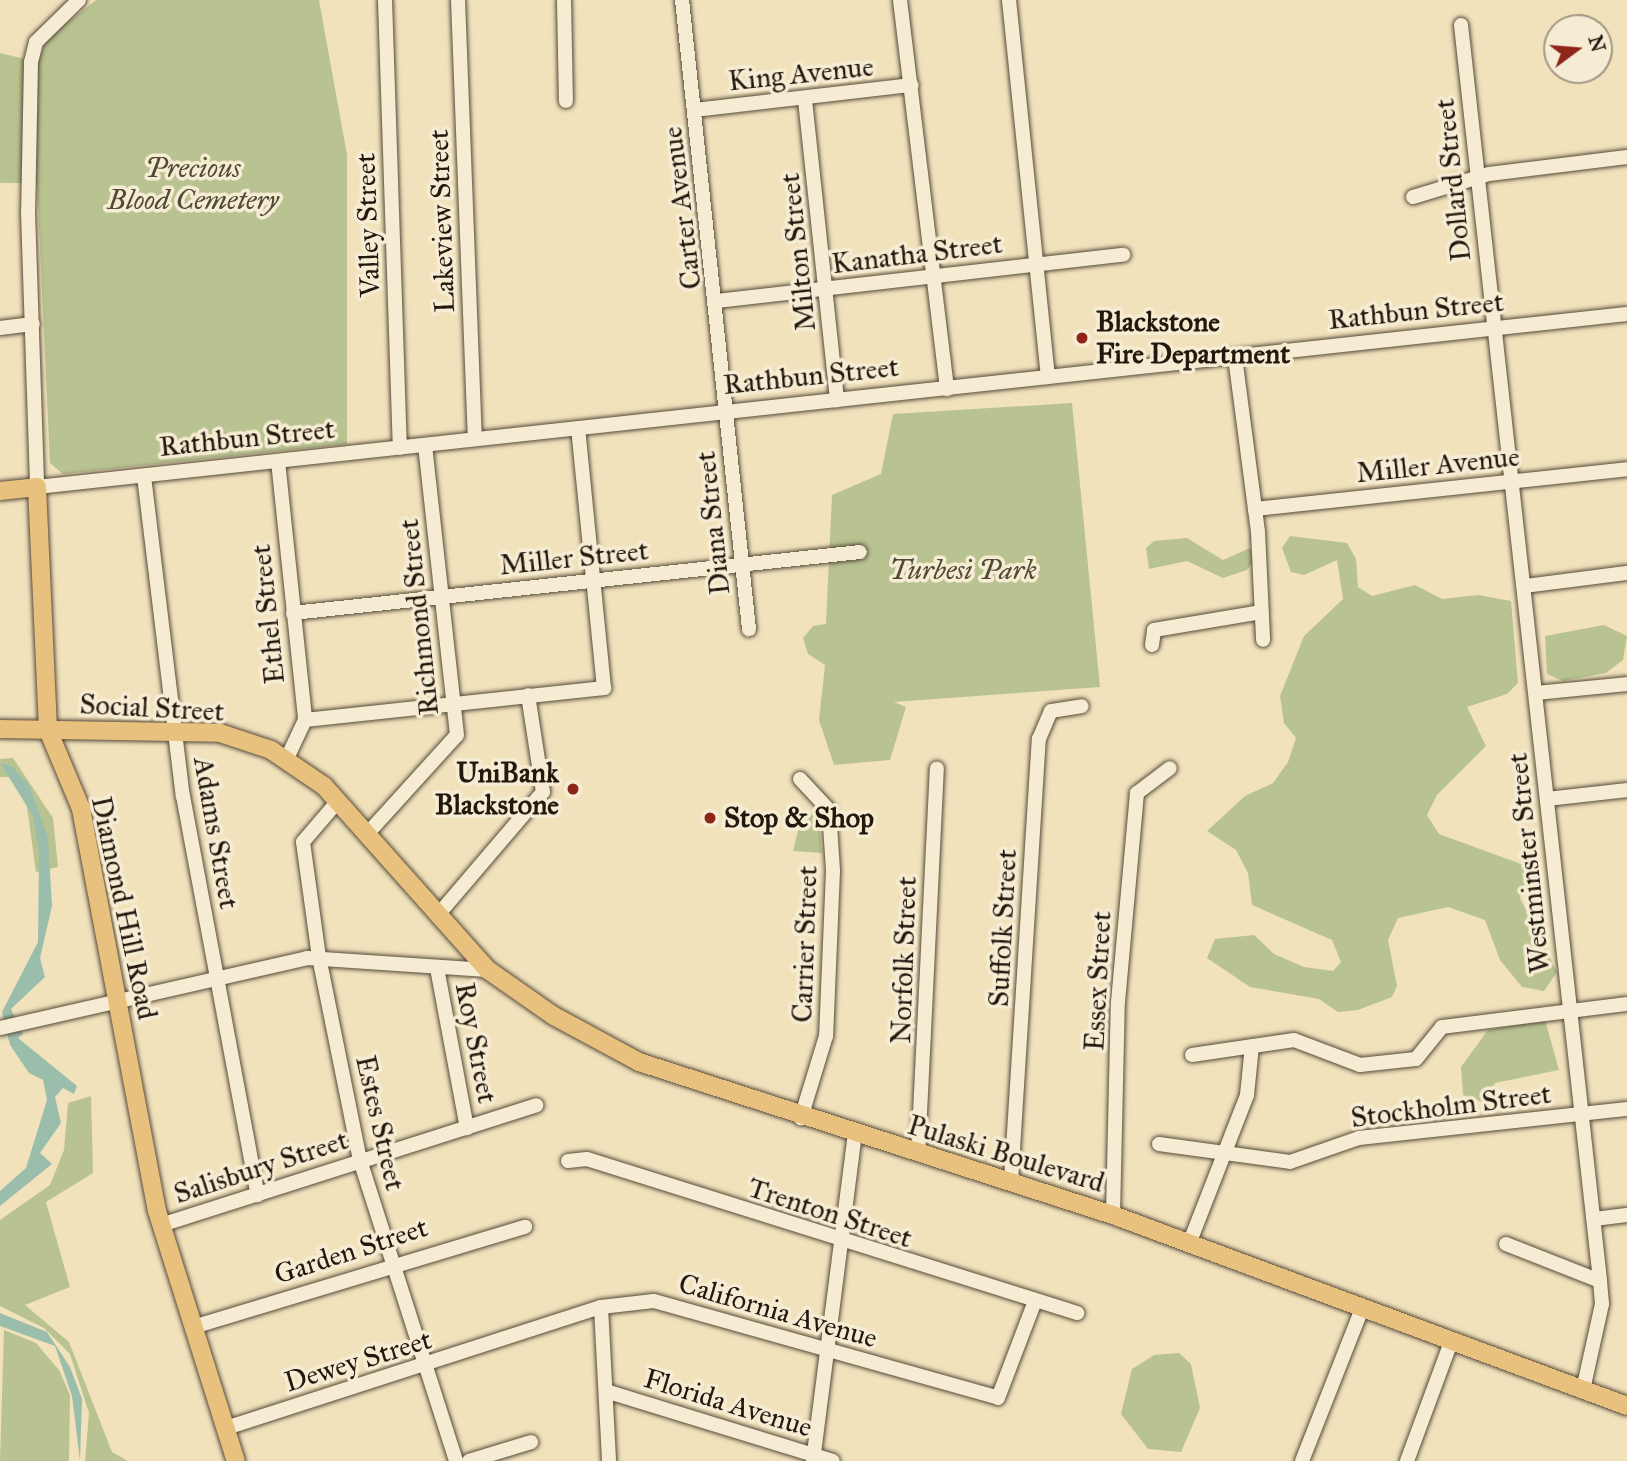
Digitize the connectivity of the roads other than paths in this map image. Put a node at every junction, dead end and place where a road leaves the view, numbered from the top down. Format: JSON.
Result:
{"nodes":[{"id":1,"x":79,"y":0,"type":"edge"},
{"id":2,"x":384,"y":0,"type":"edge"},
{"id":3,"x":458,"y":0,"type":"edge"},
{"id":4,"x":565,"y":0,"type":"edge"},
{"id":5,"x":682,"y":0,"type":"edge"},
{"id":6,"x":900,"y":0,"type":"edge"},
{"id":7,"x":1009,"y":0,"type":"edge"},
{"id":8,"x":1461,"y":25,"type":"dead end"},
{"id":9,"x":912,"y":85,"type":"junction"},
{"id":10,"x":805,"y":100,"type":"junction"},
{"id":11,"x":566,"y":102,"type":"dead end"},
{"id":12,"x":695,"y":110,"type":"junction"},
{"id":13,"x":1627,"y":157,"type":"edge"},
{"id":14,"x":1478,"y":179,"type":"junction"},
{"id":15,"x":1413,"y":197,"type":"dead end"},
{"id":16,"x":1123,"y":255,"type":"dead end"},
{"id":17,"x":1038,"y":265,"type":"junction"},
{"id":18,"x":935,"y":276,"type":"junction"},
{"id":19,"x":827,"y":290,"type":"junction"},
{"id":20,"x":717,"y":301,"type":"junction"},
{"id":21,"x":1627,"y":314,"type":"edge"},
{"id":22,"x":33,"y":324,"type":"junction"},
{"id":23,"x":0,"y":328,"type":"edge"},
{"id":24,"x":1494,"y":329,"type":"junction"},
{"id":25,"x":1235,"y":357,"type":"junction"},
{"id":26,"x":1048,"y":377,"type":"junction"},
{"id":27,"x":947,"y":388,"type":"junction"},
{"id":28,"x":838,"y":400,"type":"junction"},
{"id":29,"x":726,"y":412,"type":"junction"},
{"id":30,"x":578,"y":428,"type":"junction"},
{"id":31,"x":475,"y":439,"type":"junction"},
{"id":32,"x":425,"y":446,"type":"junction"},
{"id":33,"x":400,"y":448,"type":"junction"},
{"id":34,"x":278,"y":461,"type":"junction"},
{"id":35,"x":1627,"y":469,"type":"edge"},
{"id":36,"x":144,"y":476,"type":"junction"},
{"id":37,"x":1511,"y":481,"type":"junction"},
{"id":38,"x":37,"y":487,"type":"junction"},
{"id":39,"x":0,"y":491,"type":"edge"},
{"id":40,"x":1255,"y":509,"type":"junction"},
{"id":41,"x":860,"y":552,"type":"dead end"},
{"id":42,"x":741,"y":564,"type":"junction"},
{"id":43,"x":1627,"y":572,"type":"edge"},
{"id":44,"x":593,"y":580,"type":"junction"},
{"id":45,"x":1525,"y":586,"type":"junction"},
{"id":46,"x":442,"y":597,"type":"junction"},
{"id":47,"x":1261,"y":612,"type":"junction"},
{"id":48,"x":293,"y":613,"type":"junction"},
{"id":49,"x":749,"y":629,"type":"dead end"},
{"id":50,"x":1263,"y":640,"type":"dead end"},
{"id":51,"x":1152,"y":645,"type":"dead end"},
{"id":52,"x":1627,"y":684,"type":"edge"},
{"id":53,"x":1536,"y":694,"type":"junction"},
{"id":54,"x":528,"y":695,"type":"junction"},
{"id":55,"x":453,"y":704,"type":"junction"},
{"id":56,"x":1083,"y":706,"type":"dead end"},
{"id":57,"x":305,"y":720,"type":"junction"},
{"id":58,"x":0,"y":729,"type":"edge"},
{"id":59,"x":48,"y":730,"type":"junction"},
{"id":60,"x":172,"y":730,"type":"junction"},
{"id":61,"x":287,"y":758,"type":"junction"},
{"id":62,"x":937,"y":768,"type":"dead end"},
{"id":63,"x":1170,"y":768,"type":"dead end"},
{"id":64,"x":800,"y":779,"type":"dead end"},
{"id":65,"x":1627,"y":790,"type":"edge"},
{"id":66,"x":1546,"y":799,"type":"junction"},
{"id":67,"x":338,"y":801,"type":"junction"},
{"id":68,"x":368,"y":833,"type":"junction"},
{"id":69,"x":412,"y":886,"type":"joint"},
{"id":70,"x":437,"y":916,"type":"junction"},
{"id":71,"x":319,"y":957,"type":"junction"},
{"id":72,"x":437,"y":968,"type":"junction"},
{"id":73,"x":488,"y":970,"type":"junction"},
{"id":74,"x":217,"y":975,"type":"junction"},
{"id":75,"x":117,"y":998,"type":"junction"},
{"id":76,"x":1627,"y":1004,"type":"edge"},
{"id":77,"x":1570,"y":1011,"type":"junction"},
{"id":78,"x":0,"y":1028,"type":"edge"},
{"id":79,"x":1252,"y":1046,"type":"junction"},
{"id":80,"x":1192,"y":1055,"type":"dead end"},
{"id":81,"x":536,"y":1105,"type":"dead end"},
{"id":82,"x":1627,"y":1109,"type":"edge"},
{"id":83,"x":1581,"y":1116,"type":"junction"},
{"id":84,"x":801,"y":1118,"type":"junction"},
{"id":85,"x":467,"y":1128,"type":"junction"},
{"id":86,"x":855,"y":1135,"type":"junction"},
{"id":87,"x":1159,"y":1144,"type":"dead end"},
{"id":88,"x":918,"y":1154,"type":"junction"},
{"id":89,"x":1225,"y":1154,"type":"junction"},
{"id":90,"x":360,"y":1160,"type":"junction"},
{"id":91,"x":568,"y":1161,"type":"dead end"},
{"id":92,"x":1011,"y":1181,"type":"junction"},
{"id":93,"x":258,"y":1195,"type":"junction"},
{"id":94,"x":1113,"y":1215,"type":"junction"},
{"id":95,"x":1627,"y":1215,"type":"edge"},
{"id":96,"x":1594,"y":1219,"type":"junction"},
{"id":97,"x":161,"y":1225,"type":"junction"},
{"id":98,"x":525,"y":1227,"type":"dead end"},
{"id":99,"x":842,"y":1242,"type":"junction"},
{"id":100,"x":1189,"y":1244,"type":"junction"},
{"id":101,"x":1506,"y":1244,"type":"dead end"},
{"id":102,"x":392,"y":1262,"type":"junction"},
{"id":103,"x":1600,"y":1281,"type":"junction"},
{"id":104,"x":1035,"y":1301,"type":"junction"},
{"id":105,"x":601,"y":1307,"type":"junction"},
{"id":106,"x":1362,"y":1309,"type":"junction"},
{"id":107,"x":1077,"y":1313,"type":"dead end"},
{"id":108,"x":193,"y":1327,"type":"junction"},
{"id":109,"x":1451,"y":1342,"type":"junction"},
{"id":110,"x":505,"y":1343,"type":"joint"},
{"id":111,"x":827,"y":1349,"type":"junction"},
{"id":112,"x":425,"y":1364,"type":"junction"},
{"id":113,"x":1583,"y":1390,"type":"junction"},
{"id":114,"x":609,"y":1392,"type":"junction"},
{"id":115,"x":1627,"y":1406,"type":"edge"},
{"id":116,"x":226,"y":1428,"type":"junction"},
{"id":117,"x":531,"y":1442,"type":"dead end"},
{"id":118,"x":813,"y":1458,"type":"edge"},
{"id":119,"x":236,"y":1461,"type":"edge"},
{"id":120,"x":456,"y":1461,"type":"edge"},
{"id":121,"x":469,"y":1461,"type":"edge"},
{"id":122,"x":609,"y":1461,"type":"edge"},
{"id":123,"x":833,"y":1461,"type":"edge"},
{"id":124,"x":1302,"y":1461,"type":"edge"},
{"id":125,"x":1407,"y":1461,"type":"edge"}],
"edges":[{"from":1,"to":22,"type":"street","name":"Diamond Hill Road"},
{"from":2,"to":33,"type":"street","name":"Valley Street"},
{"from":3,"to":31,"type":"street","name":"Lakeview Street"},
{"from":4,"to":11,"type":"street"},
{"from":5,"to":12,"type":"street","name":"Carter Avenue"},
{"from":6,"to":9,"type":"street"},
{"from":7,"to":17,"type":"street"},
{"from":8,"to":14,"type":"street","name":"Dollard Street"},
{"from":9,"to":10,"type":"street","name":"King Avenue"},
{"from":9,"to":18,"type":"street"},
{"from":10,"to":12,"type":"street","name":"King Avenue"},
{"from":10,"to":19,"type":"street","name":"Milton Street"},
{"from":12,"to":20,"type":"street","name":"Carter Avenue"},
{"from":13,"to":14,"type":"street"},
{"from":14,"to":15,"type":"street"},
{"from":14,"to":24,"type":"street","name":"Dollard Street"},
{"from":16,"to":17,"type":"street","name":"Kanatha Street"},
{"from":17,"to":18,"type":"street","name":"Kanatha Street"},
{"from":17,"to":26,"type":"street"},
{"from":18,"to":19,"type":"street","name":"Kanatha Street"},
{"from":18,"to":27,"type":"street"},
{"from":19,"to":20,"type":"street","name":"Kanatha Street"},
{"from":19,"to":28,"type":"street","name":"Milton Street"},
{"from":20,"to":29,"type":"street","name":"Carter Avenue"},
{"from":21,"to":24,"type":"street","name":"Rathbun Street"},
{"from":22,"to":23,"type":"street"},
{"from":22,"to":38,"type":"street","name":"Diamond Hill Road"},
{"from":24,"to":25,"type":"street","name":"Rathbun Street"},
{"from":24,"to":37,"type":"street","name":"Westminster Street"},
{"from":25,"to":26,"type":"street","name":"Rathbun Street"},
{"from":25,"to":40,"type":"street"},
{"from":26,"to":27,"type":"street","name":"Rathbun Street"},
{"from":27,"to":28,"type":"street","name":"Rathbun Street"},
{"from":28,"to":29,"type":"street","name":"Rathbun Street"},
{"from":29,"to":30,"type":"street","name":"Rathbun Street"},
{"from":29,"to":42,"type":"street","name":"Diana Street"},
{"from":30,"to":31,"type":"street","name":"Rathbun Street"},
{"from":30,"to":44,"type":"street"},
{"from":31,"to":32,"type":"street","name":"Rathbun Street"},
{"from":32,"to":33,"type":"street","name":"Rathbun Street"},
{"from":32,"to":46,"type":"street","name":"Richmond Street"},
{"from":33,"to":34,"type":"street","name":"Rathbun Street"},
{"from":34,"to":36,"type":"street","name":"Rathbun Street"},
{"from":34,"to":48,"type":"street","name":"Ethel Street"},
{"from":35,"to":37,"type":"street","name":"Miller Avenue"},
{"from":36,"to":38,"type":"street","name":"Rathbun Street"},
{"from":36,"to":60,"type":"street","name":"Adams Street"},
{"from":37,"to":40,"type":"street","name":"Miller Avenue"},
{"from":37,"to":45,"type":"street","name":"Westminster Street"},
{"from":38,"to":39,"type":"main road","name":"Rathbun Street"},
{"from":38,"to":59,"type":"main road","name":"Diamond Hill Road"},
{"from":40,"to":47,"type":"street"},
{"from":41,"to":42,"type":"street","name":"Miller Street"},
{"from":42,"to":44,"type":"street","name":"Miller Street"},
{"from":42,"to":49,"type":"street","name":"Diana Street"},
{"from":43,"to":45,"type":"street"},
{"from":44,"to":46,"type":"street","name":"Miller Street"},
{"from":44,"to":54,"type":"street"},
{"from":45,"to":53,"type":"street","name":"Westminster Street"},
{"from":46,"to":48,"type":"street","name":"Miller Street"},
{"from":46,"to":55,"type":"street","name":"Richmond Street"},
{"from":47,"to":50,"type":"street"},
{"from":47,"to":51,"type":"street"},
{"from":48,"to":57,"type":"street","name":"Ethel Street"},
{"from":52,"to":53,"type":"street"},
{"from":53,"to":66,"type":"street","name":"Westminster Street"},
{"from":54,"to":55,"type":"street"},
{"from":54,"to":70,"type":"street"},
{"from":55,"to":57,"type":"street"},
{"from":55,"to":68,"type":"street","name":"Richmond Street"},
{"from":56,"to":92,"type":"street","name":"Suffolk Street"},
{"from":57,"to":61,"type":"street","name":"Ethel Street"},
{"from":58,"to":59,"type":"main road","name":"Social Street"},
{"from":59,"to":60,"type":"main road","name":"Social Street"},
{"from":59,"to":75,"type":"main road","name":"Diamond Hill Road"},
{"from":60,"to":61,"type":"main road","name":"Social Street"},
{"from":60,"to":74,"type":"street","name":"Adams Street"},
{"from":61,"to":67,"type":"main road","name":"Social Street"},
{"from":62,"to":88,"type":"street","name":"Norfolk Street"},
{"from":63,"to":94,"type":"street","name":"Essex Street"},
{"from":64,"to":84,"type":"street","name":"Carrier Street"},
{"from":65,"to":66,"type":"street"},
{"from":66,"to":77,"type":"street","name":"Westminster Street"},
{"from":67,"to":68,"type":"main road","name":"Social Street"},
{"from":67,"to":71,"type":"street","name":"Estes Street"},
{"from":68,"to":69,"type":"main road","name":"Social Street"},
{"from":69,"to":70,"type":"main road","name":"Pulaski Boulevard"},
{"from":70,"to":73,"type":"main road","name":"Pulaski Boulevard"},
{"from":71,"to":72,"type":"street"},
{"from":71,"to":74,"type":"street"},
{"from":71,"to":90,"type":"street","name":"Estes Street"},
{"from":72,"to":73,"type":"street"},
{"from":72,"to":85,"type":"street","name":"Roy Street"},
{"from":73,"to":84,"type":"main road","name":"Pulaski Boulevard"},
{"from":74,"to":75,"type":"street"},
{"from":74,"to":93,"type":"street","name":"Adams Street"},
{"from":75,"to":78,"type":"street"},
{"from":75,"to":97,"type":"main road","name":"Diamond Hill Road"},
{"from":76,"to":77,"type":"street"},
{"from":77,"to":79,"type":"street"},
{"from":77,"to":83,"type":"street","name":"Westminster Street"},
{"from":79,"to":80,"type":"street"},
{"from":79,"to":89,"type":"street"},
{"from":81,"to":85,"type":"street","name":"Salisbury Street"},
{"from":82,"to":83,"type":"street","name":"Stockholm Street"},
{"from":83,"to":89,"type":"street","name":"Stockholm Street"},
{"from":83,"to":96,"type":"street","name":"Westminster Street"},
{"from":84,"to":86,"type":"main road","name":"Pulaski Boulevard"},
{"from":85,"to":90,"type":"street","name":"Salisbury Street"},
{"from":86,"to":88,"type":"main road","name":"Pulaski Boulevard"},
{"from":86,"to":99,"type":"street"},
{"from":87,"to":89,"type":"street","name":"Stockholm Street"},
{"from":88,"to":92,"type":"main road","name":"Pulaski Boulevard"},
{"from":89,"to":100,"type":"street"},
{"from":90,"to":93,"type":"street","name":"Salisbury Street"},
{"from":90,"to":102,"type":"street","name":"Estes Street"},
{"from":91,"to":99,"type":"street","name":"Trenton Street"},
{"from":92,"to":94,"type":"main road","name":"Pulaski Boulevard"},
{"from":93,"to":97,"type":"street","name":"Salisbury Street"},
{"from":94,"to":100,"type":"main road","name":"Pulaski Boulevard"},
{"from":95,"to":96,"type":"street"},
{"from":96,"to":103,"type":"street","name":"Westminster Street"},
{"from":97,"to":108,"type":"main road","name":"Diamond Hill Road"},
{"from":98,"to":102,"type":"street","name":"Garden Street"},
{"from":99,"to":104,"type":"street","name":"Trenton Street"},
{"from":99,"to":111,"type":"street"},
{"from":100,"to":106,"type":"main road","name":"Pulaski Boulevard"},
{"from":101,"to":103,"type":"street"},
{"from":102,"to":108,"type":"street","name":"Garden Street"},
{"from":102,"to":112,"type":"street","name":"Estes Street"},
{"from":103,"to":113,"type":"street","name":"Westminster Street"},
{"from":104,"to":107,"type":"street","name":"Trenton Street"},
{"from":104,"to":111,"type":"street","name":"California Avenue"},
{"from":105,"to":110,"type":"street","name":"California Avenue"},
{"from":105,"to":111,"type":"street","name":"California Avenue"},
{"from":105,"to":114,"type":"street"},
{"from":106,"to":109,"type":"main road","name":"Pulaski Boulevard"},
{"from":106,"to":124,"type":"street"},
{"from":108,"to":116,"type":"main road","name":"Diamond Hill Road"},
{"from":109,"to":113,"type":"main road","name":"Pulaski Boulevard"},
{"from":109,"to":125,"type":"street"},
{"from":110,"to":112,"type":"street","name":"Dewey Street"},
{"from":111,"to":118,"type":"street"},
{"from":112,"to":116,"type":"street","name":"Dewey Street"},
{"from":112,"to":120,"type":"street","name":"Estes Street"},
{"from":113,"to":115,"type":"main road","name":"Pulaski Boulevard"},
{"from":114,"to":118,"type":"street","name":"Florida Avenue"},
{"from":114,"to":122,"type":"street"},
{"from":116,"to":119,"type":"main road","name":"Diamond Hill Road"},
{"from":117,"to":121,"type":"street"},
{"from":118,"to":123,"type":"street","name":"Florida Avenue"}]}
